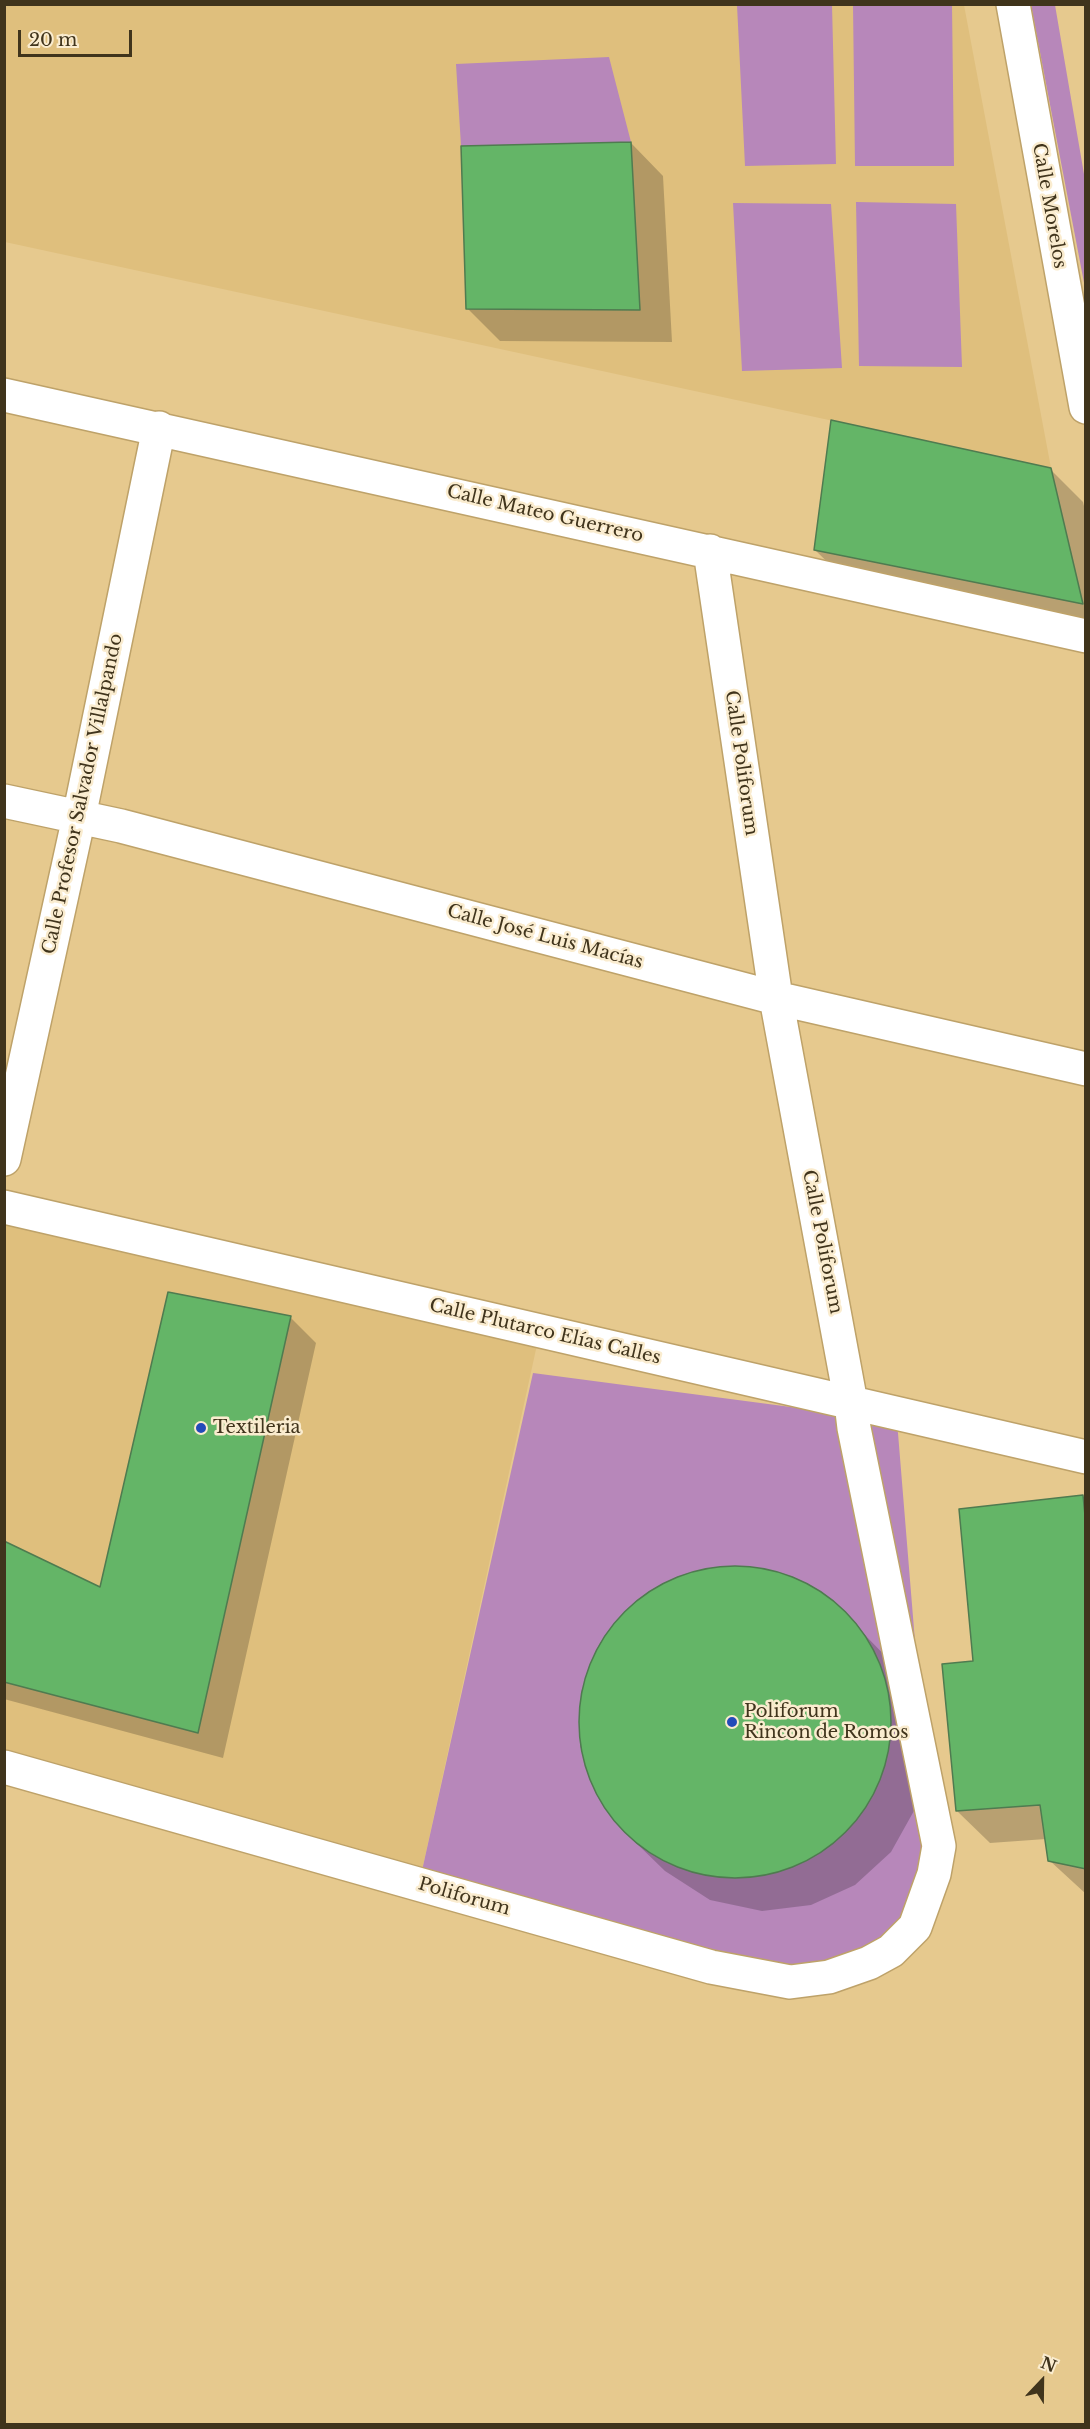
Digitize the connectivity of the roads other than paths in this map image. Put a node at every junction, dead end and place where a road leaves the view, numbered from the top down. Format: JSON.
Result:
{"nodes":[{"id":1,"x":1013,"y":4,"type":"edge"},
{"id":2,"x":4,"y":395,"type":"edge"},
{"id":3,"x":1086,"y":407,"type":"edge"},
{"id":4,"x":159,"y":428,"type":"junction"},
{"id":5,"x":710,"y":551,"type":"junction"},
{"id":6,"x":1086,"y":636,"type":"edge"},
{"id":7,"x":4,"y":801,"type":"edge"},
{"id":8,"x":79,"y":817,"type":"junction"},
{"id":9,"x":776,"y":998,"type":"junction"},
{"id":10,"x":1086,"y":1069,"type":"edge"},
{"id":11,"x":4,"y":1159,"type":"edge"},
{"id":12,"x":4,"y":1207,"type":"edge"},
{"id":13,"x":851,"y":1403,"type":"junction"},
{"id":14,"x":1086,"y":1457,"type":"edge"},
{"id":15,"x":4,"y":1767,"type":"edge"},
{"id":16,"x":915,"y":1927,"type":"joint"}],
"edges":[{"from":1,"to":3,"type":"street","name":"Calle Morelos"},
{"from":2,"to":4,"type":"street","name":"Calle Mateo Guerrero"},
{"from":4,"to":5,"type":"street","name":"Calle Mateo Guerrero"},
{"from":4,"to":8,"type":"street","name":"Calle Profesor Salvador Villalpando"},
{"from":5,"to":6,"type":"street","name":"Calle Mateo Guerrero"},
{"from":5,"to":9,"type":"street","name":"Calle Poliforum"},
{"from":7,"to":8,"type":"street","name":"Calle José Luis Macías"},
{"from":8,"to":9,"type":"street","name":"Calle José Luis Macías"},
{"from":8,"to":11,"type":"street","name":"Calle Profesor Salvador Villalpando"},
{"from":9,"to":10,"type":"street","name":"Calle José Luis Macías"},
{"from":9,"to":13,"type":"street","name":"Calle Poliforum"},
{"from":12,"to":13,"type":"street","name":"Calle Plutarco Elías Calles"},
{"from":13,"to":14,"type":"street","name":"Calle Plutarco Elías Calles"},
{"from":13,"to":16,"type":"street","name":"Calle Poliforum"},
{"from":15,"to":16,"type":"street","name":"Poliforum"}]}
